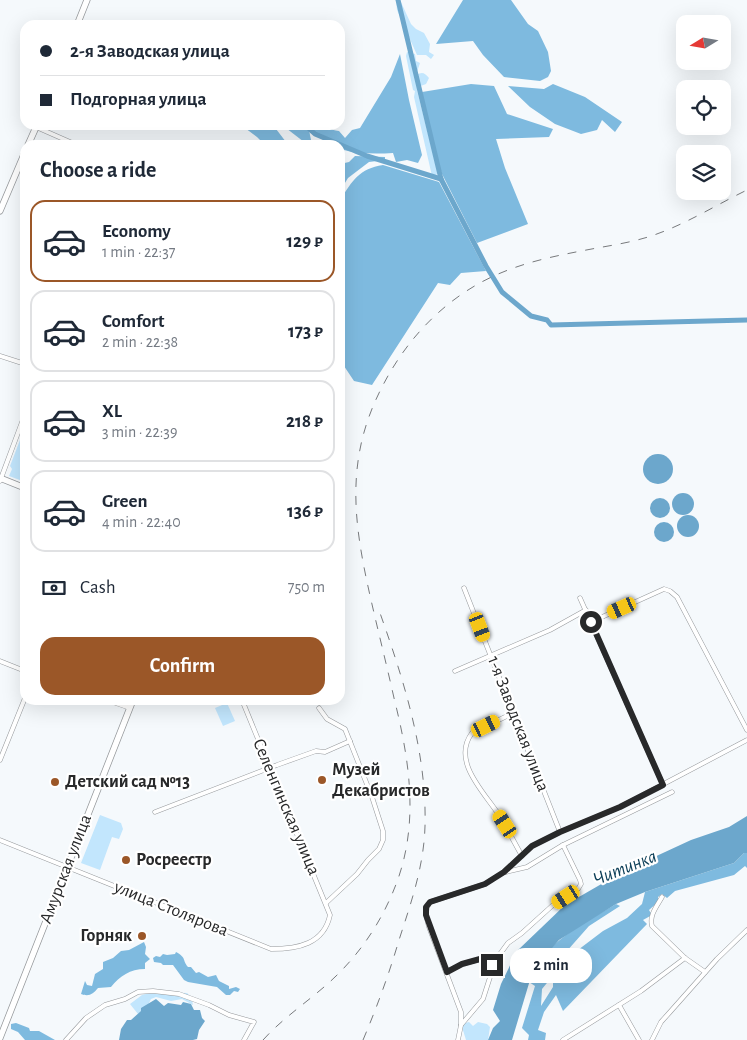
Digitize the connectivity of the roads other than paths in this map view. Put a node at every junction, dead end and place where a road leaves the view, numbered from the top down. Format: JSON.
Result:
{"nodes":[{"id":1,"x":87,"y":0,"type":"edge"},
{"id":2,"x":79,"y":20,"type":"edge"},
{"id":3,"x":45,"y":130,"type":"edge"},
{"id":4,"x":66,"y":140,"type":"edge"},
{"id":5,"x":20,"y":164,"type":"edge"},
{"id":6,"x":0,"y":210,"type":"edge"},
{"id":7,"x":0,"y":356,"type":"edge"},
{"id":8,"x":20,"y":362,"type":"edge"},
{"id":9,"x":20,"y":427,"type":"edge"},
{"id":10,"x":0,"y":479,"type":"edge"},
{"id":11,"x":20,"y":486,"type":"edge"},
{"id":12,"x":464,"y":588,"type":"dead end"},
{"id":13,"x":580,"y":598,"type":"dead end"},
{"id":14,"x":586,"y":610,"type":"junction"},
{"id":15,"x":591,"y":622,"type":"junction"},
{"id":16,"x":490,"y":656,"type":"junction"},
{"id":17,"x":0,"y":661,"type":"edge"},
{"id":18,"x":20,"y":669,"type":"edge"},
{"id":19,"x":455,"y":671,"type":"dead end"},
{"id":20,"x":22,"y":705,"type":"edge"},
{"id":21,"x":121,"y":705,"type":"edge"},
{"id":22,"x":131,"y":705,"type":"edge"},
{"id":23,"x":244,"y":705,"type":"edge"},
{"id":24,"x":130,"y":708,"type":"junction"},
{"id":25,"x":319,"y":708,"type":"dead end"},
{"id":26,"x":513,"y":713,"type":"junction"},
{"id":27,"x":747,"y":730,"type":"edge"},
{"id":28,"x":747,"y":740,"type":"edge"},
{"id":29,"x":350,"y":741,"type":"junction"},
{"id":30,"x":0,"y":760,"type":"edge"},
{"id":31,"x":270,"y":768,"type":"junction"},
{"id":32,"x":663,"y":785,"type":"junction"},
{"id":33,"x":672,"y":792,"type":"dead end"},
{"id":34,"x":155,"y":812,"type":"dead end"},
{"id":35,"x":560,"y":832,"type":"junction"},
{"id":36,"x":0,"y":840,"type":"edge"},
{"id":37,"x":563,"y":845,"type":"junction"},
{"id":38,"x":522,"y":856,"type":"junction"},
{"id":39,"x":67,"y":868,"type":"junction"},
{"id":40,"x":504,"y":872,"type":"junction"},
{"id":41,"x":662,"y":897,"type":"dead end"},
{"id":42,"x":328,"y":901,"type":"junction"},
{"id":43,"x":330,"y":914,"type":"joint"},
{"id":44,"x":747,"y":930,"type":"edge"},
{"id":45,"x":685,"y":958,"type":"junction"},
{"id":46,"x":492,"y":965,"type":"junction"},
{"id":47,"x":447,"y":972,"type":"junction"},
{"id":48,"x":705,"y":972,"type":"junction"},
{"id":49,"x":619,"y":1005,"type":"junction"},
{"id":50,"x":3,"y":1024,"type":"edge"},
{"id":51,"x":461,"y":1025,"type":"junction"},
{"id":52,"x":0,"y":1038,"type":"edge"},
{"id":53,"x":66,"y":1040,"type":"edge"},
{"id":54,"x":244,"y":1040,"type":"edge"},
{"id":55,"x":458,"y":1040,"type":"edge"},
{"id":56,"x":563,"y":1040,"type":"edge"},
{"id":57,"x":639,"y":1040,"type":"edge"},
{"id":58,"x":652,"y":1040,"type":"edge"}],
"edges":[{"from":1,"to":2,"type":"main road"},
{"from":3,"to":4,"type":"street"},
{"from":5,"to":6,"type":"main road"},
{"from":7,"to":8,"type":"street"},
{"from":9,"to":10,"type":"street"},
{"from":10,"to":11,"type":"main road"},
{"from":12,"to":16,"type":"street","name":"1-я Заводская улица"},
{"from":13,"to":14,"type":"street"},
{"from":14,"to":15,"type":"street"},
{"from":14,"to":16,"type":"street"},
{"from":15,"to":27,"type":"street"},
{"from":15,"to":32,"type":"street"},
{"from":16,"to":19,"type":"street"},
{"from":16,"to":26,"type":"street","name":"1-я Заводская улица"},
{"from":17,"to":18,"type":"street"},
{"from":20,"to":30,"type":"street"},
{"from":21,"to":24,"type":"street"},
{"from":22,"to":24,"type":"main road","name":"Амурская улица"},
{"from":23,"to":31,"type":"street","name":"Селенгинская улица"},
{"from":24,"to":39,"type":"main road","name":"Амурская улица"},
{"from":25,"to":29,"type":"street"},
{"from":26,"to":35,"type":"street","name":"1-я Заводская улица"},
{"from":26,"to":38,"type":"street"},
{"from":28,"to":32,"type":"street"},
{"from":29,"to":31,"type":"street"},
{"from":29,"to":42,"type":"street"},
{"from":31,"to":34,"type":"street"},
{"from":31,"to":42,"type":"street","name":"Селенгинская улица"},
{"from":32,"to":35,"type":"street"},
{"from":33,"to":37,"type":"street"},
{"from":35,"to":38,"type":"street"},
{"from":36,"to":39,"type":"street","name":"улица Столярова"},
{"from":37,"to":40,"type":"street"},
{"from":37,"to":46,"type":"street"},
{"from":38,"to":40,"type":"street"},
{"from":39,"to":43,"type":"street","name":"улица Столярова"},
{"from":39,"to":50,"type":"main road","name":"Амурская улица"},
{"from":40,"to":47,"type":"street"},
{"from":41,"to":45,"type":"street"},
{"from":42,"to":43,"type":"street","name":"Селенгинская улица"},
{"from":44,"to":48,"type":"street"},
{"from":45,"to":48,"type":"street"},
{"from":45,"to":49,"type":"street"},
{"from":46,"to":47,"type":"street"},
{"from":46,"to":51,"type":"street"},
{"from":47,"to":51,"type":"street"},
{"from":48,"to":58,"type":"street"},
{"from":49,"to":56,"type":"street"},
{"from":49,"to":57,"type":"street"},
{"from":50,"to":52,"type":"main road","name":"Амурская улица"},
{"from":51,"to":55,"type":"street"},
{"from":53,"to":54,"type":"street"}]}
